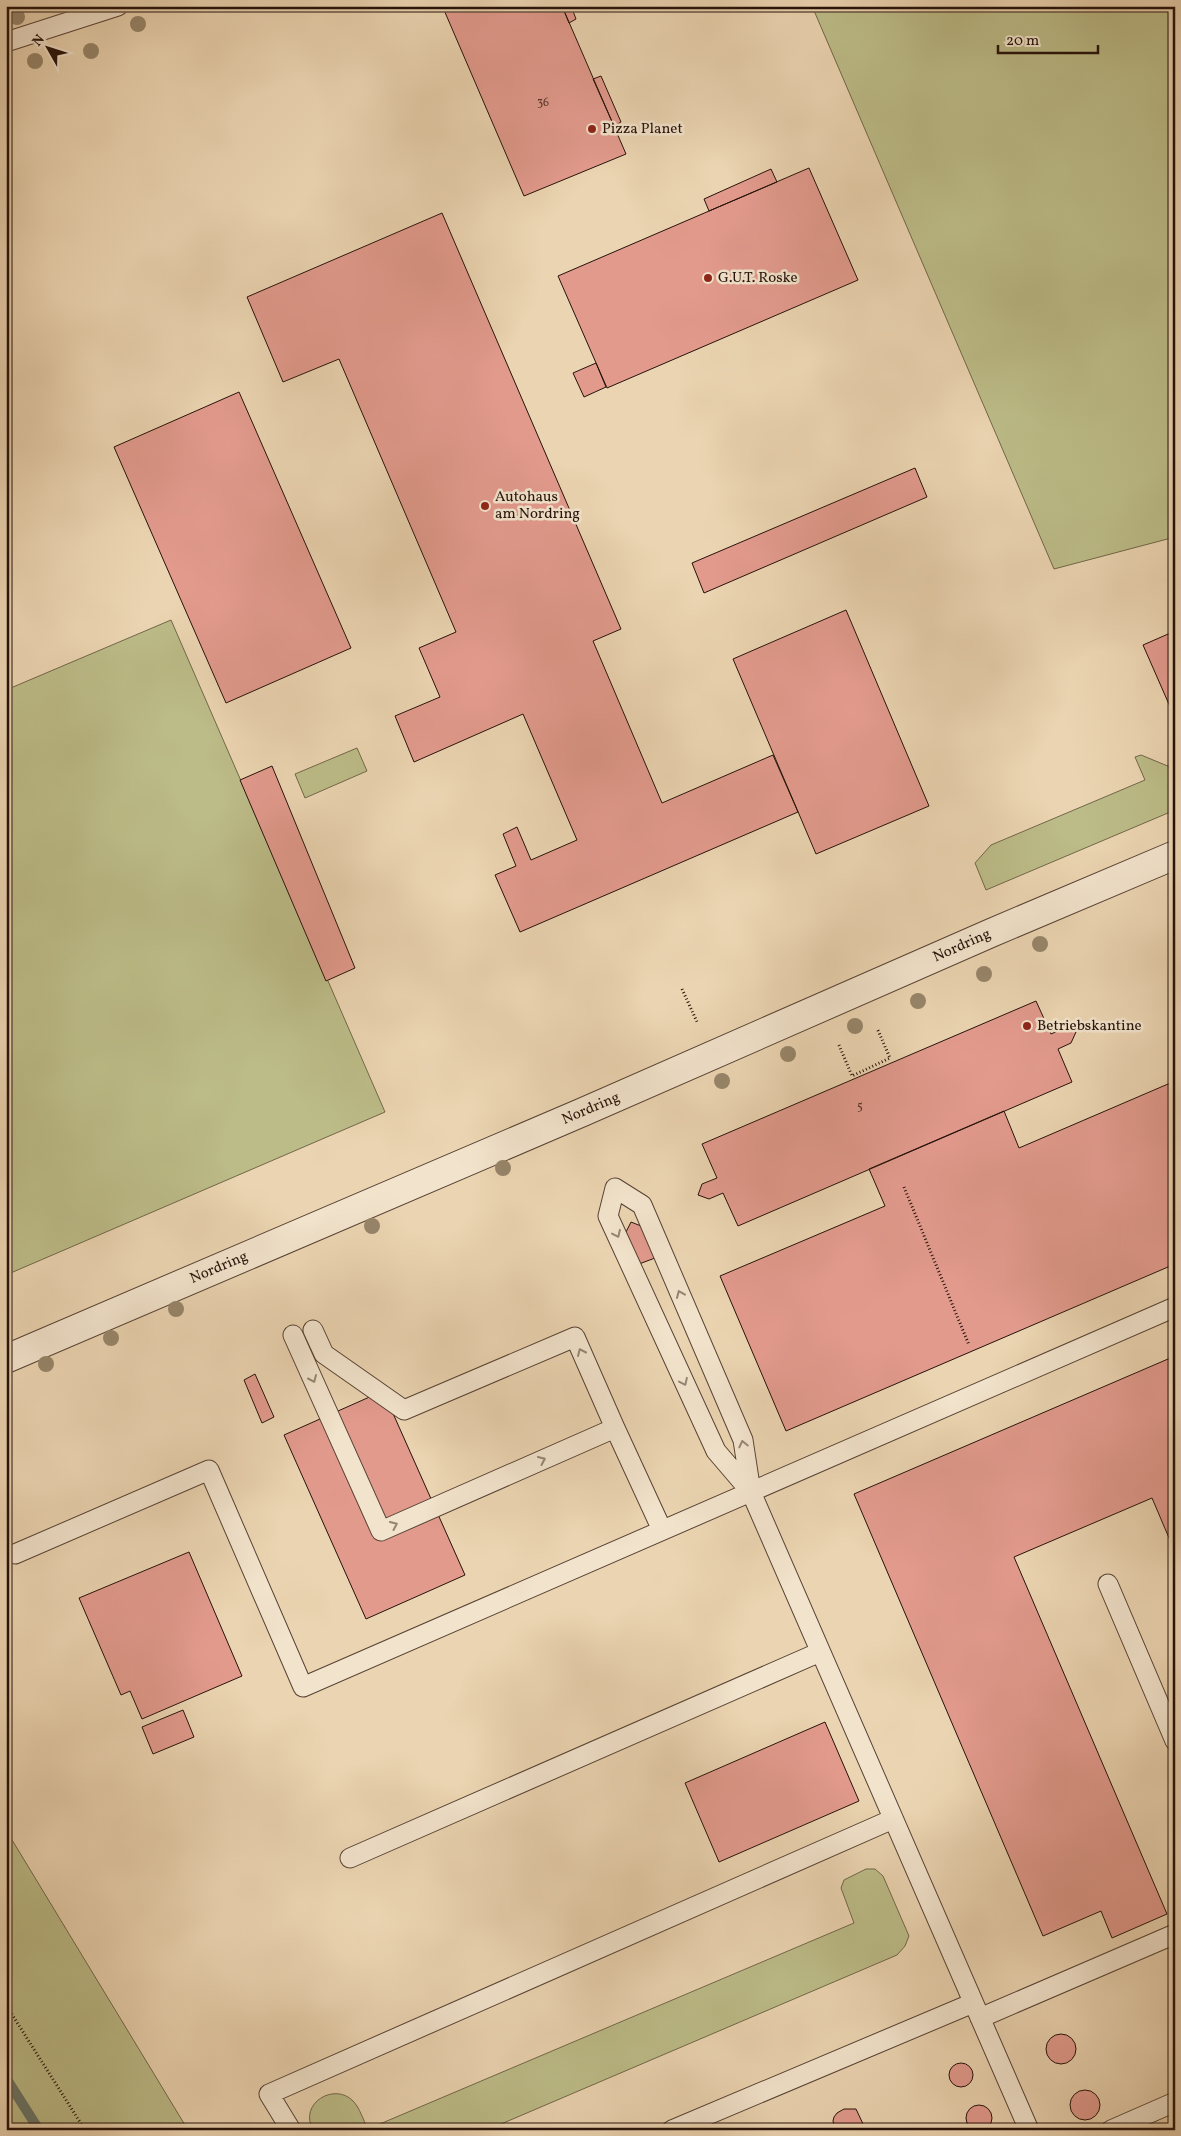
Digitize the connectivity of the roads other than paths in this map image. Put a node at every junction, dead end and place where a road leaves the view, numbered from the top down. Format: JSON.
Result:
{"nodes":[{"id":1,"x":118,"y":6,"type":"edge"},
{"id":2,"x":6,"y":42,"type":"edge"},
{"id":3,"x":1175,"y":855,"type":"edge"},
{"id":4,"x":1175,"y":1307,"type":"edge"},
{"id":5,"x":313,"y":1330,"type":"dead end"},
{"id":6,"x":294,"y":1335,"type":"dead end"},
{"id":7,"x":6,"y":1359,"type":"edge"},
{"id":8,"x":615,"y":1428,"type":"junction"},
{"id":9,"x":751,"y":1492,"type":"junction"},
{"id":10,"x":662,"y":1530,"type":"junction"},
{"id":11,"x":15,"y":1554,"type":"dead end"},
{"id":12,"x":1108,"y":1584,"type":"dead end"},
{"id":13,"x":820,"y":1652,"type":"junction"},
{"id":14,"x":1175,"y":1741,"type":"edge"},
{"id":15,"x":893,"y":1819,"type":"junction"},
{"id":16,"x":350,"y":1858,"type":"dead end"},
{"id":17,"x":1175,"y":1934,"type":"edge"},
{"id":18,"x":976,"y":2010,"type":"junction"},
{"id":19,"x":1175,"y":2102,"type":"edge"},
{"id":20,"x":291,"y":2130,"type":"edge"},
{"id":21,"x":672,"y":2130,"type":"edge"},
{"id":22,"x":1029,"y":2130,"type":"edge"},
{"id":23,"x":1111,"y":2130,"type":"edge"}],
"edges":[{"from":1,"to":2,"type":"lane"},
{"from":3,"to":7,"type":"street","name":"Nordring"},
{"from":4,"to":9,"type":"lane"},
{"from":8,"to":5,"type":"lane","one_way":true},
{"from":6,"to":8,"type":"lane","one_way":true},
{"from":8,"to":10,"type":"lane"},
{"from":9,"to":9,"type":"lane","one_way":true},
{"from":9,"to":10,"type":"lane"},
{"from":9,"to":13,"type":"lane"},
{"from":10,"to":11,"type":"lane"},
{"from":12,"to":14,"type":"lane"},
{"from":13,"to":15,"type":"lane"},
{"from":13,"to":16,"type":"lane"},
{"from":15,"to":18,"type":"lane"},
{"from":15,"to":20,"type":"lane"},
{"from":17,"to":18,"type":"lane"},
{"from":18,"to":21,"type":"lane"},
{"from":18,"to":22,"type":"lane"},
{"from":19,"to":23,"type":"lane"}]}
